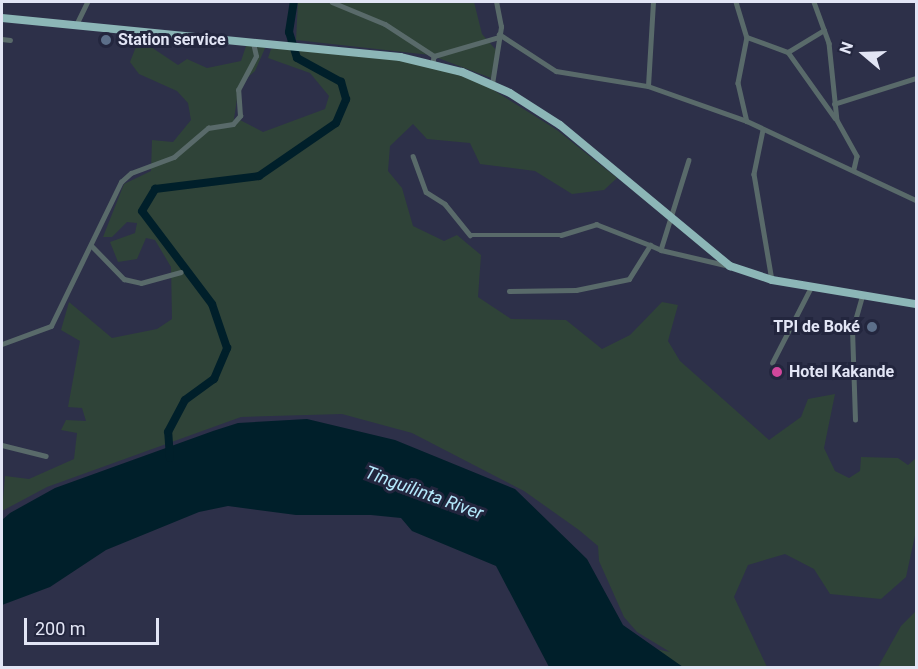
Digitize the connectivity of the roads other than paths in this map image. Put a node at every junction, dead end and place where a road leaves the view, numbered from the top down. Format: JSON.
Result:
{"nodes":[{"id":1,"x":87,"y":2,"type":"edge"},
{"id":2,"x":333,"y":2,"type":"edge"},
{"id":3,"x":496,"y":2,"type":"edge"},
{"id":4,"x":645,"y":2,"type":"edge"},
{"id":5,"x":653,"y":2,"type":"edge"},
{"id":6,"x":736,"y":2,"type":"edge"},
{"id":7,"x":814,"y":2,"type":"edge"},
{"id":8,"x":2,"y":18,"type":"edge"},
{"id":9,"x":76,"y":25,"type":"junction"},
{"id":10,"x":824,"y":30,"type":"junction"},
{"id":11,"x":497,"y":36,"type":"junction"},
{"id":12,"x":747,"y":37,"type":"junction"},
{"id":13,"x":2,"y":39,"type":"edge"},
{"id":14,"x":10,"y":40,"type":"dead end"},
{"id":15,"x":253,"y":43,"type":"junction"},
{"id":16,"x":788,"y":52,"type":"junction"},
{"id":17,"x":433,"y":60,"type":"junction"},
{"id":18,"x":916,"y":78,"type":"edge"},
{"id":19,"x":492,"y":84,"type":"junction"},
{"id":20,"x":648,"y":86,"type":"junction"},
{"id":21,"x":834,"y":104,"type":"junction"},
{"id":22,"x":837,"y":120,"type":"junction"},
{"id":23,"x":747,"y":121,"type":"junction"},
{"id":24,"x":763,"y":130,"type":"junction"},
{"id":25,"x":413,"y":156,"type":"dead end"},
{"id":26,"x":689,"y":160,"type":"dead end"},
{"id":27,"x":854,"y":169,"type":"junction"},
{"id":28,"x":916,"y":200,"type":"edge"},
{"id":29,"x":673,"y":221,"type":"junction"},
{"id":30,"x":650,"y":245,"type":"junction"},
{"id":31,"x":92,"y":246,"type":"junction"},
{"id":32,"x":662,"y":250,"type":"junction"},
{"id":33,"x":730,"y":266,"type":"junction"},
{"id":34,"x":181,"y":272,"type":"dead end"},
{"id":35,"x":772,"y":280,"type":"junction"},
{"id":36,"x":811,"y":287,"type":"junction"},
{"id":37,"x":509,"y":291,"type":"dead end"},
{"id":38,"x":862,"y":296,"type":"junction"},
{"id":39,"x":916,"y":304,"type":"edge"},
{"id":40,"x":2,"y":344,"type":"edge"},
{"id":41,"x":772,"y":363,"type":"dead end"},
{"id":42,"x":855,"y":420,"type":"dead end"},
{"id":43,"x":2,"y":445,"type":"edge"},
{"id":44,"x":46,"y":456,"type":"dead end"}],
"edges":[{"from":1,"to":9,"type":"street"},
{"from":2,"to":17,"type":"street"},
{"from":3,"to":11,"type":"street"},
{"from":4,"to":5,"type":"street"},
{"from":5,"to":20,"type":"street"},
{"from":6,"to":12,"type":"street"},
{"from":7,"to":10,"type":"street"},
{"from":8,"to":9,"type":"highway"},
{"from":9,"to":15,"type":"highway"},
{"from":10,"to":16,"type":"street"},
{"from":10,"to":21,"type":"street"},
{"from":11,"to":17,"type":"street"},
{"from":11,"to":19,"type":"street"},
{"from":11,"to":20,"type":"street"},
{"from":12,"to":16,"type":"street"},
{"from":12,"to":23,"type":"street"},
{"from":13,"to":14,"type":"street"},
{"from":15,"to":17,"type":"highway"},
{"from":15,"to":31,"type":"street"},
{"from":16,"to":22,"type":"street"},
{"from":17,"to":19,"type":"highway"},
{"from":18,"to":21,"type":"street"},
{"from":19,"to":29,"type":"highway"},
{"from":20,"to":23,"type":"street"},
{"from":21,"to":22,"type":"street"},
{"from":22,"to":27,"type":"street"},
{"from":23,"to":24,"type":"street"},
{"from":24,"to":27,"type":"street"},
{"from":24,"to":35,"type":"street"},
{"from":25,"to":30,"type":"street"},
{"from":26,"to":29,"type":"street"},
{"from":27,"to":28,"type":"street"},
{"from":29,"to":32,"type":"street"},
{"from":29,"to":33,"type":"highway"},
{"from":30,"to":32,"type":"street"},
{"from":30,"to":37,"type":"street"},
{"from":31,"to":34,"type":"street"},
{"from":31,"to":40,"type":"street"},
{"from":32,"to":33,"type":"street"},
{"from":33,"to":35,"type":"highway"},
{"from":35,"to":36,"type":"highway"},
{"from":36,"to":38,"type":"highway"},
{"from":36,"to":41,"type":"street"},
{"from":38,"to":39,"type":"highway"},
{"from":38,"to":42,"type":"street"},
{"from":43,"to":44,"type":"street"}]}
